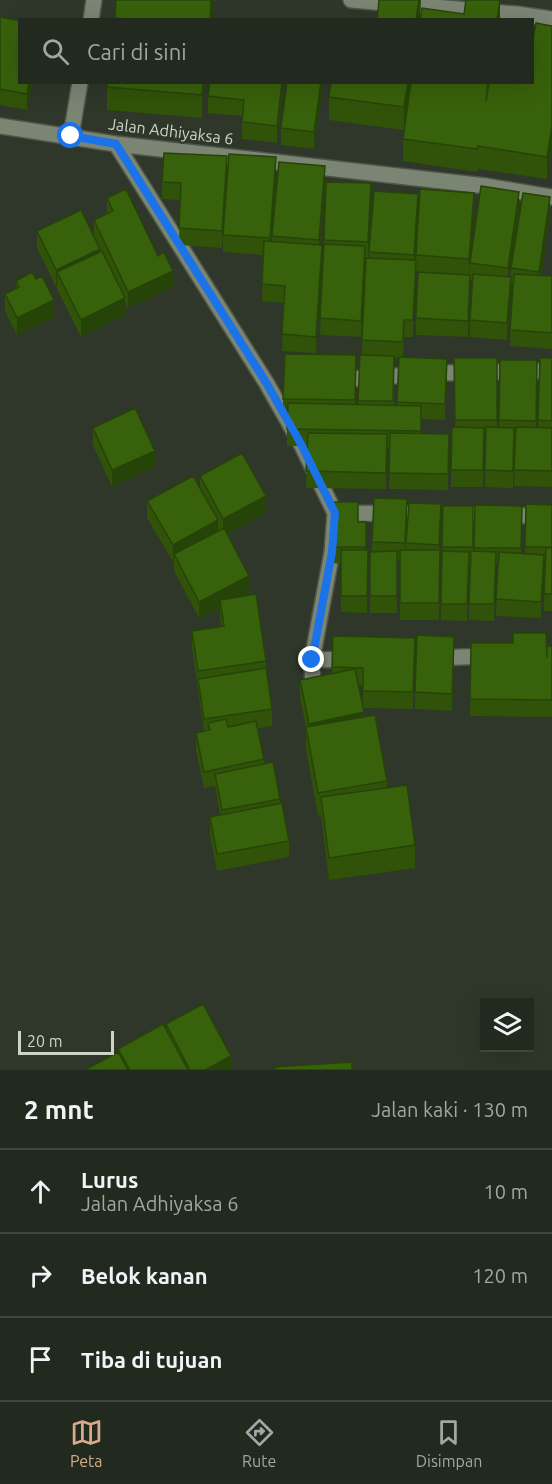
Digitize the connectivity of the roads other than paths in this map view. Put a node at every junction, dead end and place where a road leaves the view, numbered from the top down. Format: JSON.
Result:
{"nodes":[{"id":1,"x":94,"y":0,"type":"edge"},
{"id":2,"x":351,"y":0,"type":"edge"},
{"id":3,"x":91,"y":18,"type":"edge"},
{"id":4,"x":552,"y":20,"type":"edge"},
{"id":5,"x":80,"y":84,"type":"edge"},
{"id":6,"x":0,"y":126,"type":"edge"},
{"id":7,"x":71,"y":136,"type":"junction"},
{"id":8,"x":116,"y":144,"type":"junction"},
{"id":9,"x":552,"y":197,"type":"edge"},
{"id":10,"x":552,"y":371,"type":"edge"},
{"id":11,"x":325,"y":380,"type":"edge"},
{"id":12,"x":335,"y":513,"type":"junction"},
{"id":13,"x":552,"y":516,"type":"edge"},
{"id":14,"x":504,"y":656,"type":"edge"},
{"id":15,"x":420,"y":658,"type":"edge"},
{"id":16,"x":360,"y":659,"type":"edge"},
{"id":17,"x":312,"y":660,"type":"junction"},
{"id":18,"x":314,"y":714,"type":"edge"}],
"edges":[{"from":1,"to":3,"type":"street"},
{"from":2,"to":4,"type":"street"},
{"from":5,"to":7,"type":"street"},
{"from":6,"to":7,"type":"street","name":"Jalan Adhiyaksa 6"},
{"from":7,"to":8,"type":"street","name":"Jalan Adhiyaksa 6"},
{"from":8,"to":9,"type":"street","name":"Jalan Adhiyaksa 6"},
{"from":8,"to":12,"type":"street"},
{"from":10,"to":11,"type":"street"},
{"from":12,"to":13,"type":"street"},
{"from":12,"to":17,"type":"street"},
{"from":14,"to":15,"type":"street"},
{"from":16,"to":17,"type":"street"},
{"from":17,"to":18,"type":"street"}]}
